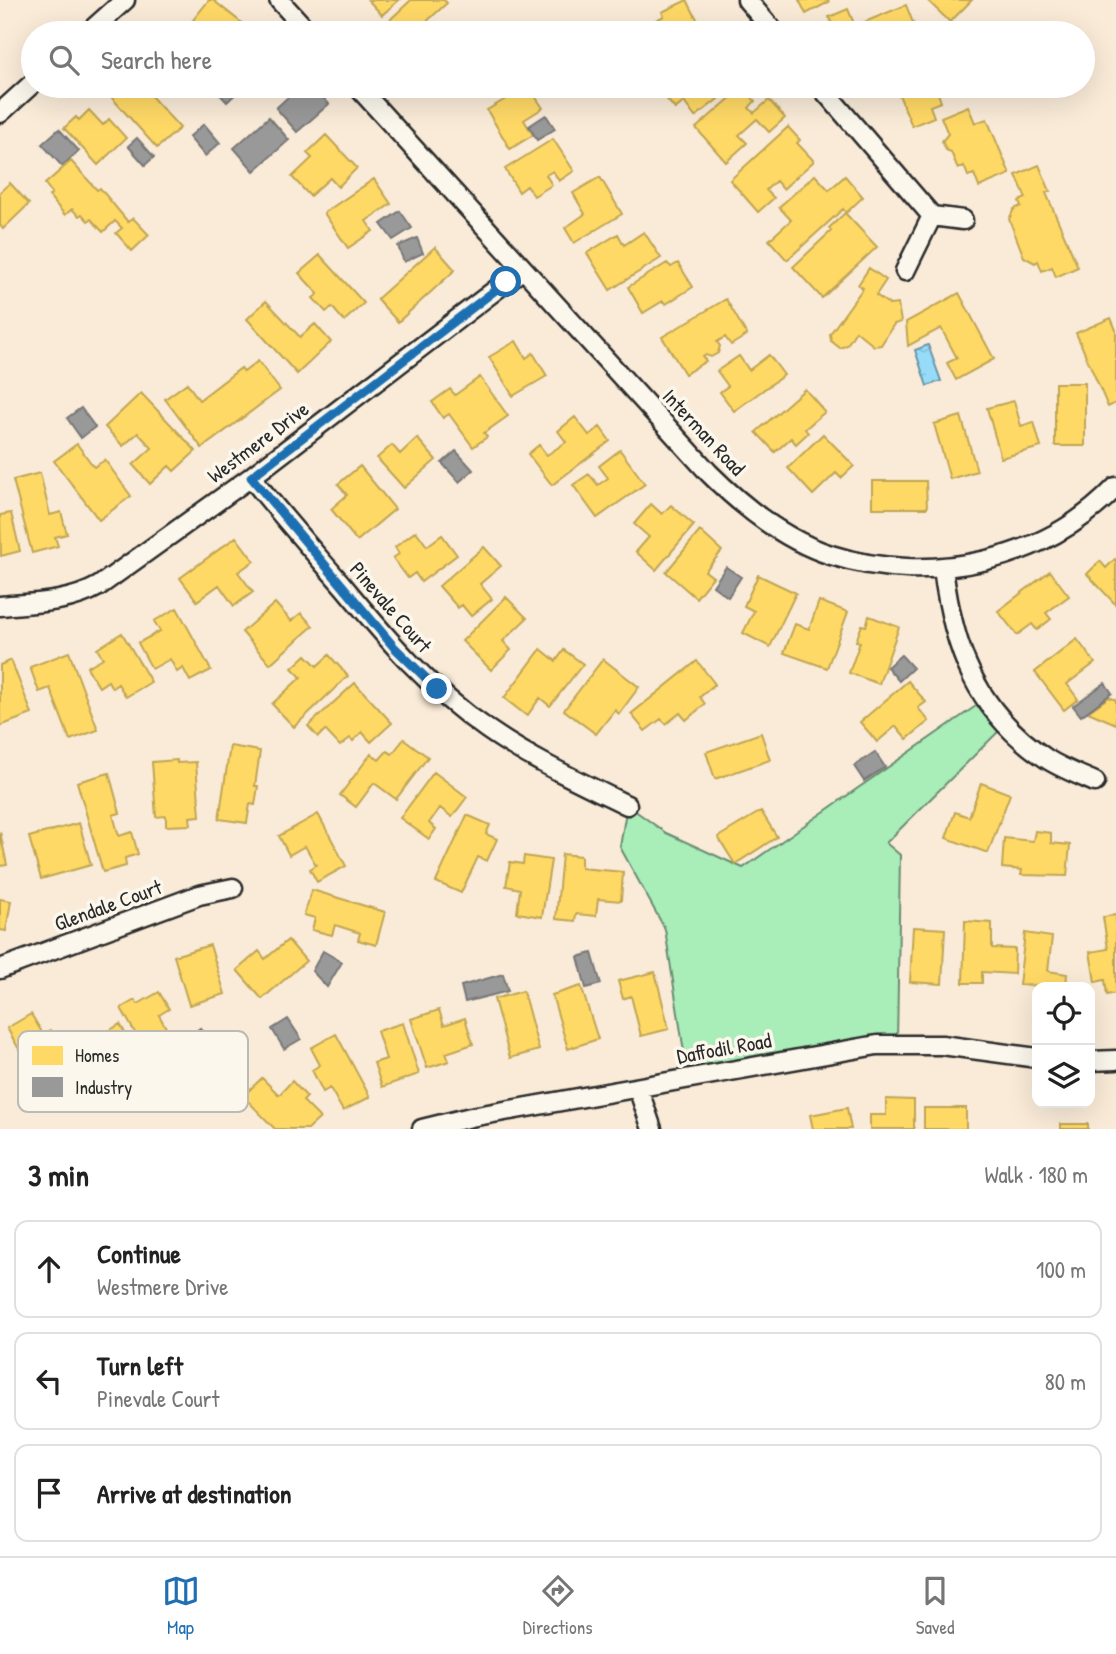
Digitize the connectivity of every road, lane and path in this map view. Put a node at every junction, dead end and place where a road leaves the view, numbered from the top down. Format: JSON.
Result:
{"nodes":[{"id":1,"x":125,"y":0,"type":"edge"},
{"id":2,"x":279,"y":0,"type":"edge"},
{"id":3,"x":747,"y":0,"type":"edge"},
{"id":4,"x":101,"y":21,"type":"edge"},
{"id":5,"x":298,"y":21,"type":"edge"},
{"id":6,"x":765,"y":21,"type":"edge"},
{"id":7,"x":21,"y":94,"type":"edge"},
{"id":8,"x":368,"y":98,"type":"edge"},
{"id":9,"x":830,"y":98,"type":"edge"},
{"id":10,"x":0,"y":113,"type":"edge"},
{"id":11,"x":932,"y":216,"type":"junction"},
{"id":12,"x":963,"y":220,"type":"dead end"},
{"id":13,"x":523,"y":270,"type":"junction"},
{"id":14,"x":905,"y":271,"type":"dead end"},
{"id":15,"x":251,"y":477,"type":"junction"},
{"id":16,"x":1116,"y":486,"type":"edge"},
{"id":17,"x":943,"y":568,"type":"junction"},
{"id":18,"x":0,"y":606,"type":"edge"},
{"id":19,"x":1095,"y":782,"type":"dead end"},
{"id":20,"x":627,"y":805,"type":"dead end"},
{"id":21,"x":233,"y":888,"type":"dead end"},
{"id":22,"x":0,"y":969,"type":"edge"},
{"id":23,"x":1032,"y":1057,"type":"edge"},
{"id":24,"x":1116,"y":1060,"type":"edge"},
{"id":25,"x":1095,"y":1061,"type":"edge"},
{"id":26,"x":638,"y":1088,"type":"junction"},
{"id":27,"x":422,"y":1129,"type":"edge"},
{"id":28,"x":652,"y":1129,"type":"edge"}],
"edges":[{"from":1,"to":4,"type":"street"},
{"from":2,"to":5,"type":"street"},
{"from":3,"to":6,"type":"street"},
{"from":7,"to":10,"type":"street"},
{"from":8,"to":13,"type":"street","name":"Interman Road"},
{"from":9,"to":11,"type":"street"},
{"from":11,"to":12,"type":"street"},
{"from":11,"to":14,"type":"street"},
{"from":13,"to":15,"type":"street","name":"Westmere Drive"},
{"from":13,"to":17,"type":"street","name":"Interman Road"},
{"from":15,"to":18,"type":"street","name":"Westmere Drive"},
{"from":15,"to":20,"type":"street","name":"Pinevale Court"},
{"from":16,"to":17,"type":"street","name":"Interman Road"},
{"from":17,"to":19,"type":"street"},
{"from":21,"to":22,"type":"street","name":"Glendale Court"},
{"from":23,"to":26,"type":"street","name":"Daffodil Road"},
{"from":24,"to":25,"type":"street"},
{"from":26,"to":27,"type":"street","name":"Daffodil Road"},
{"from":26,"to":28,"type":"street"}]}
